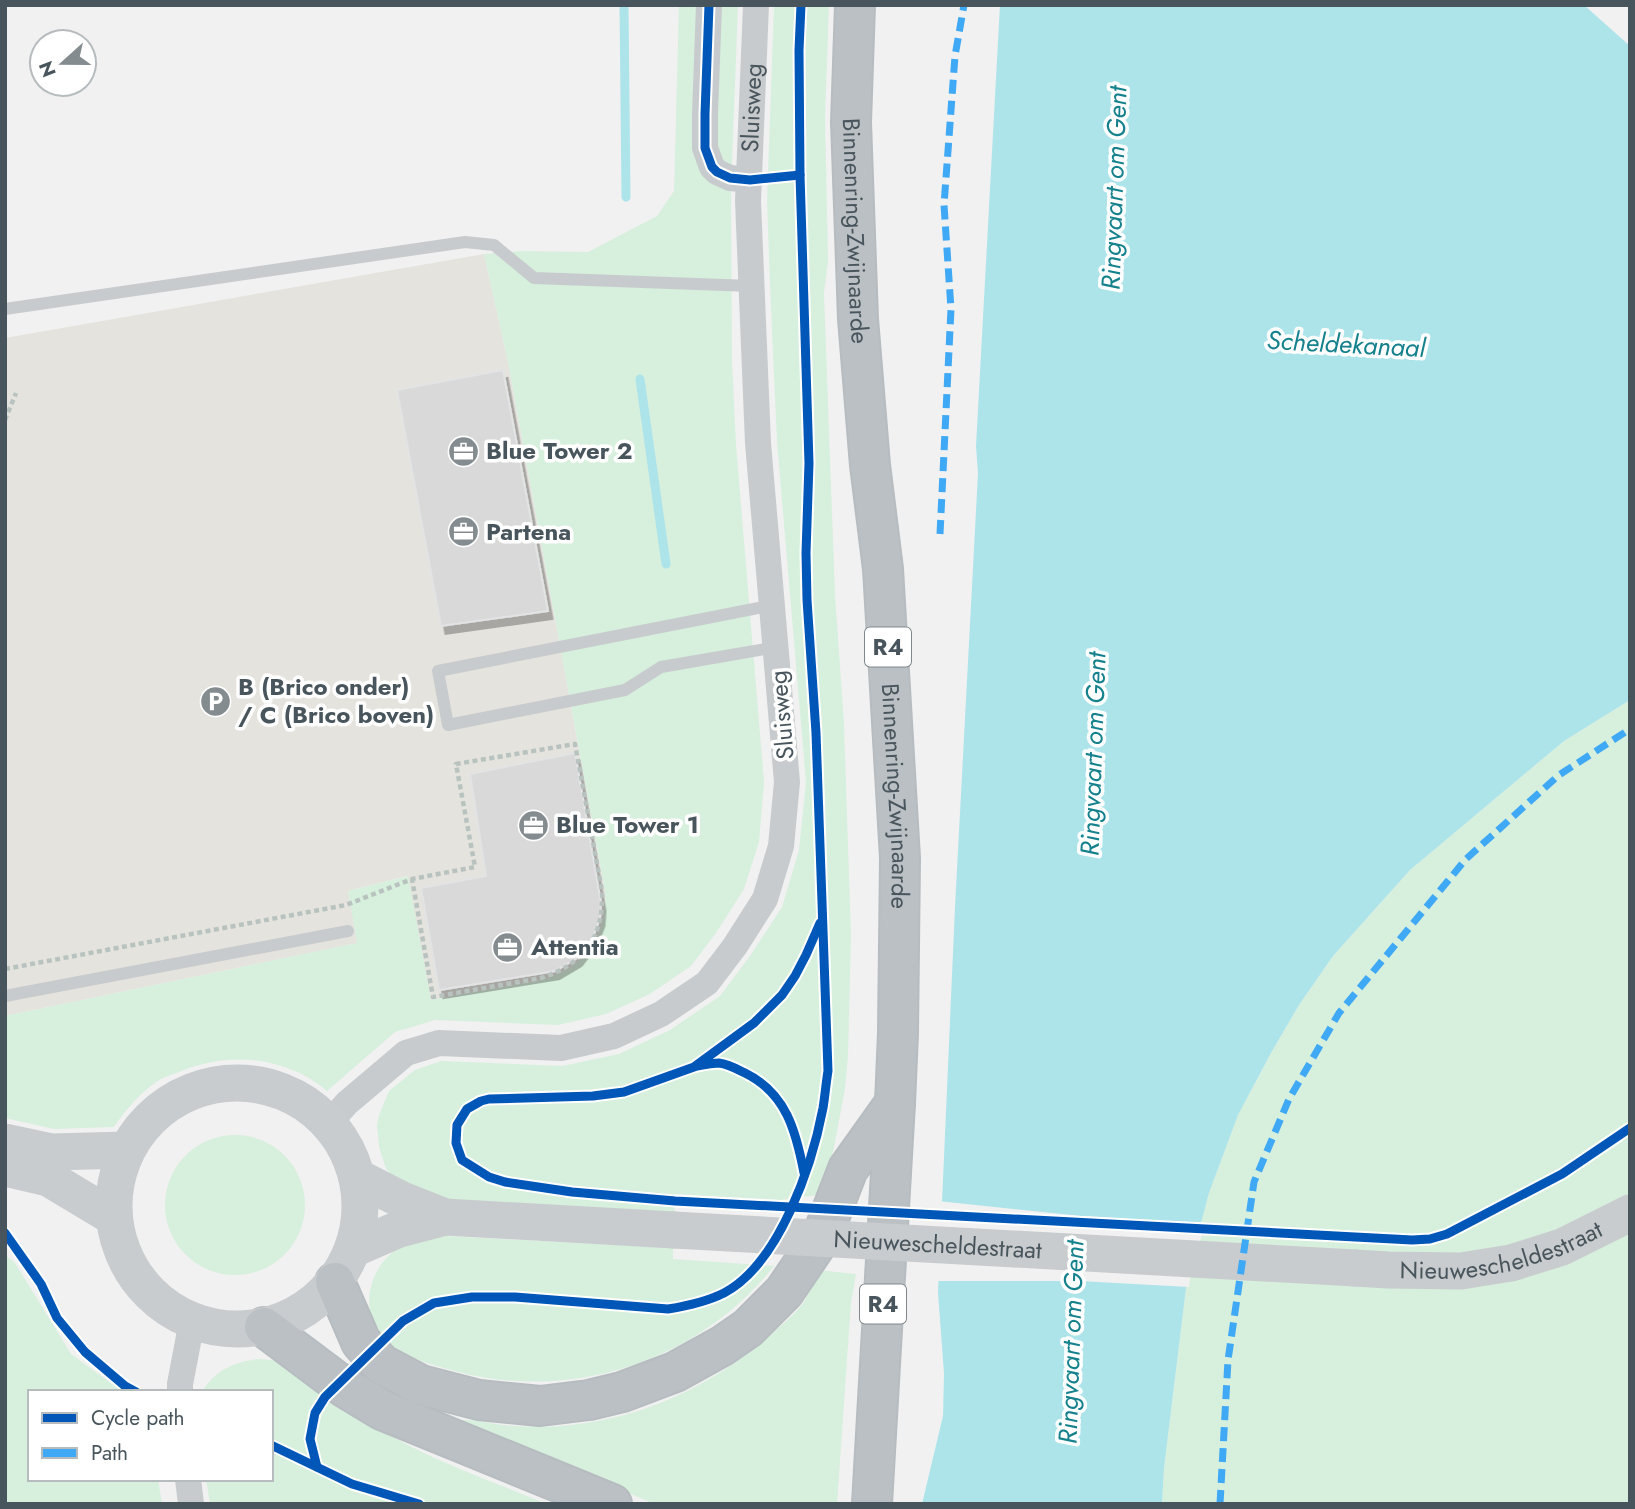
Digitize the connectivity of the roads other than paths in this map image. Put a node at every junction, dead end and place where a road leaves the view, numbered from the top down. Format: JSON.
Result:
{"nodes":[{"id":1,"x":709,"y":5,"type":"edge"},
{"id":2,"x":756,"y":5,"type":"edge"},
{"id":3,"x":855,"y":5,"type":"edge"},
{"id":4,"x":750,"y":180,"type":"junction"},
{"id":5,"x":751,"y":286,"type":"junction"},
{"id":6,"x":5,"y":309,"type":"edge"},
{"id":7,"x":773,"y":605,"type":"junction"},
{"id":8,"x":777,"y":647,"type":"junction"},
{"id":9,"x":348,"y":931,"type":"dead end"},
{"id":10,"x":5,"y":996,"type":"edge"},
{"id":11,"x":895,"y":1103,"type":"junction"},
{"id":12,"x":329,"y":1123,"type":"junction"},
{"id":13,"x":5,"y":1142,"type":"edge"},
{"id":14,"x":126,"y":1150,"type":"junction"},
{"id":15,"x":5,"y":1168,"type":"edge"},
{"id":16,"x":357,"y":1177,"type":"junction"},
{"id":17,"x":1630,"y":1213,"type":"edge"},
{"id":18,"x":113,"y":1217,"type":"junction"},
{"id":19,"x":445,"y":1217,"type":"junction"},
{"id":20,"x":353,"y":1250,"type":"junction"},
{"id":21,"x":335,"y":1282,"type":"junction"},
{"id":22,"x":192,"y":1321,"type":"junction"},
{"id":23,"x":264,"y":1326,"type":"junction"},
{"id":24,"x":180,"y":1388,"type":"edge"},
{"id":25,"x":188,"y":1481,"type":"edge"},
{"id":26,"x":191,"y":1504,"type":"edge"},
{"id":27,"x":612,"y":1504,"type":"edge"},
{"id":28,"x":872,"y":1504,"type":"edge"}],
"edges":[{"from":1,"to":4,"type":"street"},
{"from":2,"to":4,"type":"street","name":"Sluisweg"},
{"from":3,"to":11,"type":"highway","name":"Binnenring-Zwijnaarde","number":"R4"},
{"from":4,"to":5,"type":"street","name":"Sluisweg"},
{"from":5,"to":6,"type":"lane"},
{"from":5,"to":7,"type":"street","name":"Sluisweg"},
{"from":7,"to":8,"type":"street","name":"Sluisweg"},
{"from":7,"to":8,"type":"lane"},
{"from":8,"to":12,"type":"street","name":"Sluisweg"},
{"from":9,"to":10,"type":"lane"},
{"from":11,"to":21,"type":"highway"},
{"from":11,"to":28,"type":"highway","name":"Binnenring-Zwijnaarde","number":"R4"},
{"from":12,"to":14,"type":"main road"},
{"from":12,"to":16,"type":"main road"},
{"from":13,"to":14,"type":"main road"},
{"from":14,"to":18,"type":"main road"},
{"from":15,"to":18,"type":"main road"},
{"from":16,"to":19,"type":"main road","name":"Nieuwescheldestraat"},
{"from":16,"to":20,"type":"main road"},
{"from":17,"to":19,"type":"main road","name":"Nieuwescheldestraat","bridge":true},
{"from":18,"to":22,"type":"main road"},
{"from":19,"to":20,"type":"main road","name":"Nieuwescheldestraat"},
{"from":20,"to":21,"type":"main road"},
{"from":21,"to":23,"type":"main road"},
{"from":22,"to":23,"type":"main road"},
{"from":22,"to":24,"type":"street"},
{"from":23,"to":27,"type":"highway"},
{"from":25,"to":26,"type":"street"}]}
